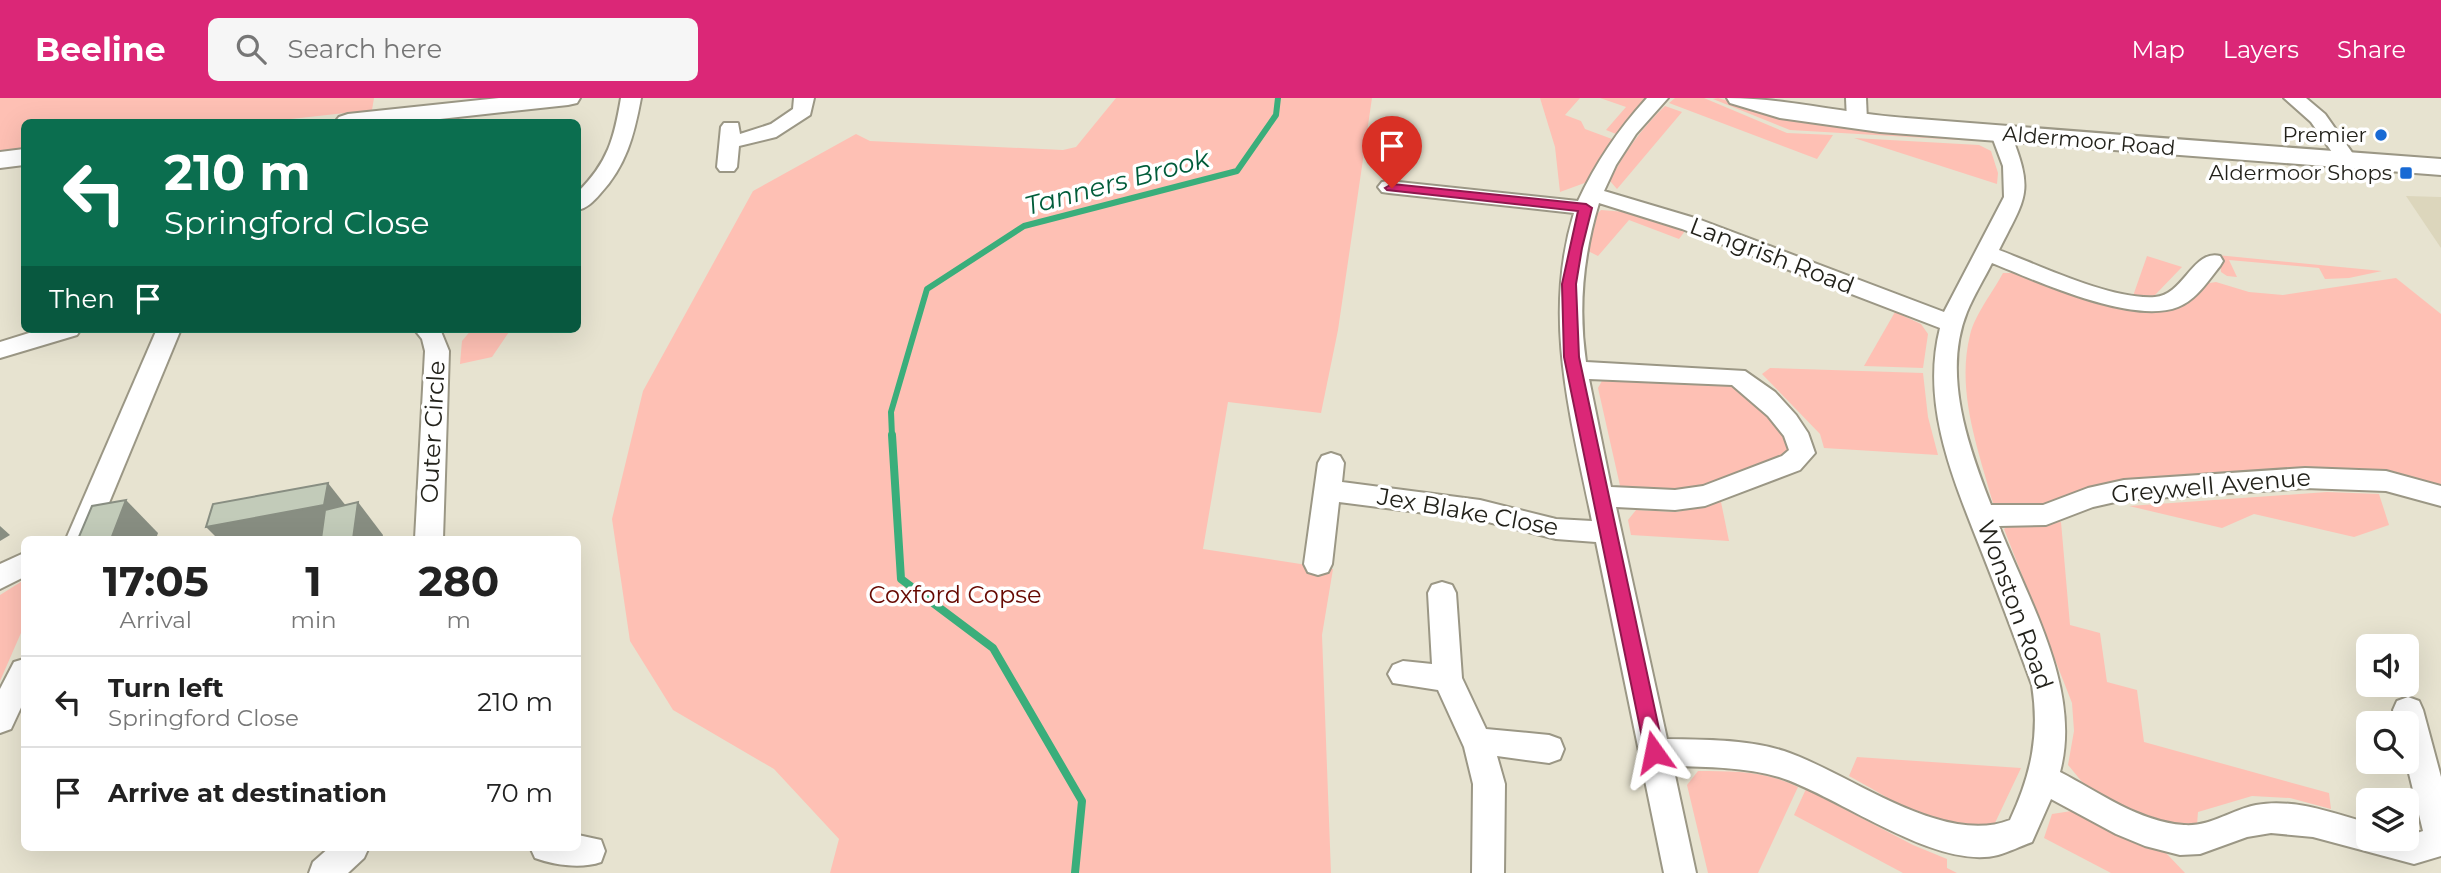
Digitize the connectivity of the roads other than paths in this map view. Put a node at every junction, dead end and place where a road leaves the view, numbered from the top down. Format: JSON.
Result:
{"nodes":[{"id":1,"x":568,"y":98,"type":"edge"},
{"id":2,"x":631,"y":98,"type":"edge"},
{"id":3,"x":804,"y":98,"type":"edge"},
{"id":4,"x":1658,"y":98,"type":"edge"},
{"id":5,"x":1739,"y":98,"type":"edge"},
{"id":6,"x":2294,"y":98,"type":"edge"},
{"id":7,"x":513,"y":101,"type":"edge"},
{"id":8,"x":1857,"y":110,"type":"edge"},
{"id":9,"x":372,"y":119,"type":"edge"},
{"id":10,"x":2001,"y":134,"type":"junction"},
{"id":11,"x":21,"y":157,"type":"edge"},
{"id":12,"x":0,"y":160,"type":"edge"},
{"id":13,"x":2348,"y":161,"type":"junction"},
{"id":14,"x":727,"y":167,"type":"dead end"},
{"id":15,"x":2441,"y":167,"type":"edge"},
{"id":16,"x":1389,"y":187,"type":"dead end"},
{"id":17,"x":581,"y":201,"type":"edge"},
{"id":18,"x":1588,"y":201,"type":"junction"},
{"id":19,"x":1986,"y":253,"type":"junction"},
{"id":20,"x":2212,"y":261,"type":"dead end"},
{"id":21,"x":1951,"y":324,"type":"junction"},
{"id":22,"x":56,"y":333,"type":"edge"},
{"id":23,"x":167,"y":333,"type":"edge"},
{"id":24,"x":433,"y":333,"type":"edge"},
{"id":25,"x":0,"y":351,"type":"edge"},
{"id":26,"x":1574,"y":370,"type":"junction"},
{"id":27,"x":1331,"y":463,"type":"dead end"},
{"id":28,"x":1327,"y":490,"type":"junction"},
{"id":29,"x":1600,"y":496,"type":"junction"},
{"id":30,"x":2441,"y":496,"type":"edge"},
{"id":31,"x":1982,"y":515,"type":"junction"},
{"id":32,"x":1608,"y":532,"type":"junction"},
{"id":33,"x":81,"y":536,"type":"edge"},
{"id":34,"x":429,"y":536,"type":"edge"},
{"id":35,"x":1318,"y":564,"type":"dead end"},
{"id":36,"x":21,"y":566,"type":"edge"},
{"id":37,"x":0,"y":578,"type":"edge"},
{"id":38,"x":1442,"y":593,"type":"dead end"},
{"id":39,"x":1403,"y":674,"type":"dead end"},
{"id":40,"x":21,"y":676,"type":"edge"},
{"id":41,"x":1447,"y":678,"type":"junction"},
{"id":42,"x":3,"y":708,"type":"edge"},
{"id":43,"x":2408,"y":710,"type":"dead end"},
{"id":44,"x":1478,"y":744,"type":"junction"},
{"id":45,"x":1549,"y":749,"type":"dead end"},
{"id":46,"x":1654,"y":752,"type":"junction"},
{"id":47,"x":2431,"y":762,"type":"edge"},
{"id":48,"x":2042,"y":778,"type":"junction"},
{"id":49,"x":2356,"y":834,"type":"edge"},
{"id":50,"x":2419,"y":847,"type":"edge"},
{"id":51,"x":581,"y":850,"type":"edge"},
{"id":52,"x":349,"y":851,"type":"edge"},
{"id":53,"x":589,"y":851,"type":"dead end"},
{"id":54,"x":325,"y":873,"type":"edge"},
{"id":55,"x":1488,"y":873,"type":"edge"},
{"id":56,"x":1680,"y":873,"type":"edge"}],
"edges":[{"from":1,"to":7,"type":"street"},
{"from":2,"to":17,"type":"street"},
{"from":3,"to":14,"type":"street"},
{"from":4,"to":18,"type":"street"},
{"from":5,"to":8,"type":"street","name":"Aldermoor Road"},
{"from":6,"to":13,"type":"street"},
{"from":7,"to":9,"type":"street"},
{"from":8,"to":10,"type":"street","name":"Aldermoor Road"},
{"from":10,"to":13,"type":"street","name":"Aldermoor Road"},
{"from":10,"to":19,"type":"street","name":"Wonston Road"},
{"from":11,"to":12,"type":"street"},
{"from":13,"to":15,"type":"street","name":"Aldermoor Road"},
{"from":16,"to":18,"type":"street","name":"Langrish Road"},
{"from":18,"to":21,"type":"street","name":"Langrish Road"},
{"from":18,"to":26,"type":"street"},
{"from":19,"to":20,"type":"street"},
{"from":19,"to":21,"type":"street","name":"Wonston Road"},
{"from":21,"to":31,"type":"street","name":"Wonston Road"},
{"from":22,"to":25,"type":"street"},
{"from":23,"to":33,"type":"street"},
{"from":24,"to":34,"type":"street","name":"Outer Circle"},
{"from":26,"to":29,"type":"street"},
{"from":26,"to":29,"type":"street"},
{"from":27,"to":28,"type":"street"},
{"from":28,"to":32,"type":"street","name":"Jex Blake Close"},
{"from":28,"to":35,"type":"street"},
{"from":29,"to":32,"type":"street"},
{"from":30,"to":31,"type":"street","name":"Greywell Avenue"},
{"from":31,"to":48,"type":"street","name":"Wonston Road"},
{"from":32,"to":46,"type":"street"},
{"from":36,"to":37,"type":"street"},
{"from":38,"to":41,"type":"street"},
{"from":39,"to":41,"type":"street"},
{"from":40,"to":42,"type":"street"},
{"from":41,"to":44,"type":"street"},
{"from":43,"to":47,"type":"street"},
{"from":44,"to":45,"type":"street"},
{"from":44,"to":55,"type":"street"},
{"from":46,"to":48,"type":"street","name":"Wonston Road"},
{"from":46,"to":56,"type":"street"},
{"from":47,"to":50,"type":"street"},
{"from":48,"to":49,"type":"street"},
{"from":51,"to":53,"type":"street"},
{"from":52,"to":54,"type":"street"}]}
